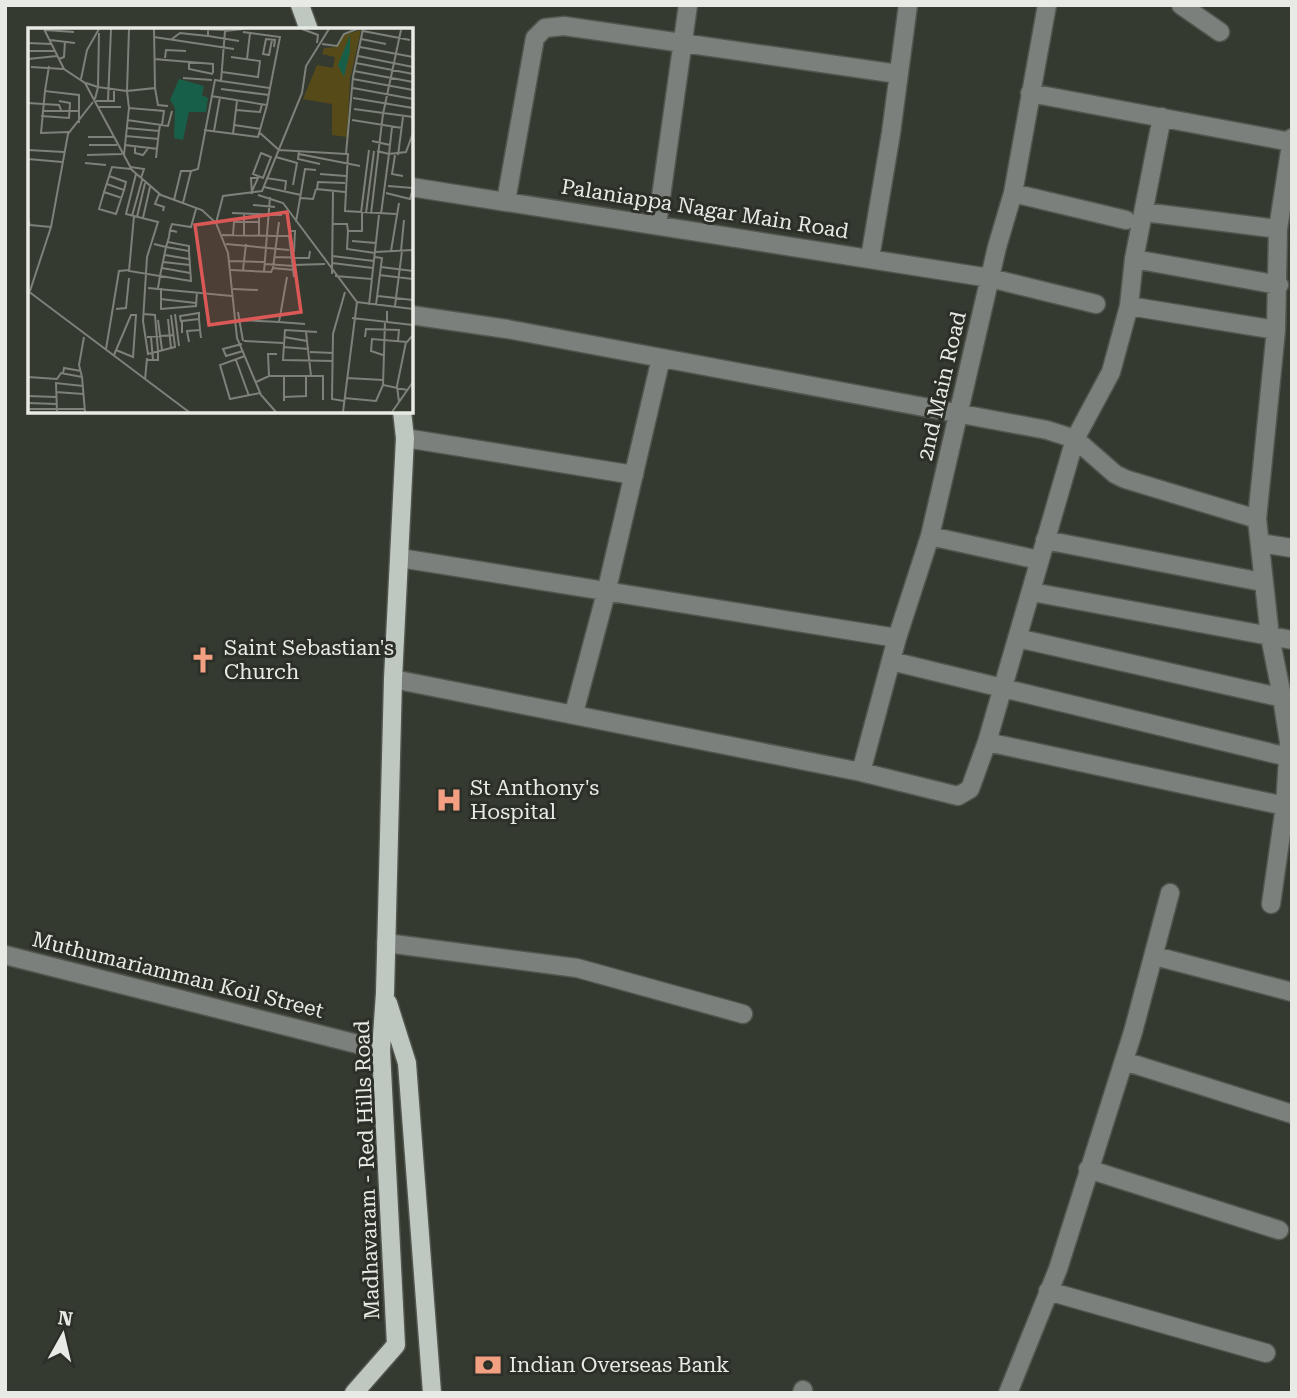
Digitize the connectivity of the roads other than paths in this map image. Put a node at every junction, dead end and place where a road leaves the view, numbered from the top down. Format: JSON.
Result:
{"nodes":[{"id":1,"x":300,"y":5,"type":"edge"},
{"id":2,"x":688,"y":5,"type":"edge"},
{"id":3,"x":908,"y":5,"type":"edge"},
{"id":4,"x":1046,"y":5,"type":"edge"},
{"id":5,"x":1181,"y":5,"type":"edge"},
{"id":6,"x":308,"y":28,"type":"edge"},
{"id":7,"x":1220,"y":32,"type":"dead end"},
{"id":8,"x":683,"y":43,"type":"junction"},
{"id":9,"x":898,"y":75,"type":"junction"},
{"id":10,"x":1030,"y":93,"type":"junction"},
{"id":11,"x":1162,"y":117,"type":"junction"},
{"id":12,"x":1291,"y":140,"type":"edge"},
{"id":13,"x":413,"y":187,"type":"edge"},
{"id":14,"x":1013,"y":193,"type":"junction"},
{"id":15,"x":506,"y":201,"type":"junction"},
{"id":16,"x":1144,"y":212,"type":"junction"},
{"id":17,"x":1126,"y":220,"type":"dead end"},
{"id":18,"x":657,"y":225,"type":"junction"},
{"id":19,"x":1278,"y":229,"type":"junction"},
{"id":20,"x":870,"y":258,"type":"junction"},
{"id":21,"x":1133,"y":259,"type":"junction"},
{"id":22,"x":1285,"y":261,"type":"edge"},
{"id":23,"x":990,"y":278,"type":"junction"},
{"id":24,"x":1279,"y":285,"type":"junction"},
{"id":25,"x":1096,"y":304,"type":"dead end"},
{"id":26,"x":1129,"y":306,"type":"junction"},
{"id":27,"x":413,"y":315,"type":"edge"},
{"id":28,"x":1276,"y":330,"type":"junction"},
{"id":29,"x":661,"y":358,"type":"junction"},
{"id":30,"x":402,"y":413,"type":"edge"},
{"id":31,"x":959,"y":415,"type":"junction"},
{"id":32,"x":405,"y":438,"type":"junction"},
{"id":33,"x":1075,"y":439,"type":"junction"},
{"id":34,"x":634,"y":475,"type":"junction"},
{"id":35,"x":1257,"y":519,"type":"junction"},
{"id":36,"x":930,"y":537,"type":"junction"},
{"id":37,"x":1045,"y":540,"type":"junction"},
{"id":38,"x":1260,"y":543,"type":"junction"},
{"id":39,"x":1292,"y":548,"type":"edge"},
{"id":40,"x":400,"y":558,"type":"junction"},
{"id":41,"x":1039,"y":560,"type":"junction"},
{"id":42,"x":1262,"y":582,"type":"junction"},
{"id":43,"x":1032,"y":592,"type":"junction"},
{"id":44,"x":606,"y":593,"type":"junction"},
{"id":45,"x":1270,"y":637,"type":"junction"},
{"id":46,"x":897,"y":638,"type":"junction"},
{"id":47,"x":1017,"y":638,"type":"junction"},
{"id":48,"x":1292,"y":640,"type":"edge"},
{"id":49,"x":891,"y":661,"type":"junction"},
{"id":50,"x":393,"y":679,"type":"junction"},
{"id":51,"x":1003,"y":687,"type":"junction"},
{"id":52,"x":1283,"y":698,"type":"junction"},
{"id":53,"x":574,"y":713,"type":"junction"},
{"id":54,"x":987,"y":742,"type":"junction"},
{"id":55,"x":1290,"y":747,"type":"edge"},
{"id":56,"x":860,"y":772,"type":"junction"},
{"id":57,"x":1285,"y":806,"type":"junction"},
{"id":58,"x":1170,"y":893,"type":"dead end"},
{"id":59,"x":1270,"y":904,"type":"dead end"},
{"id":60,"x":386,"y":943,"type":"junction"},
{"id":61,"x":5,"y":955,"type":"edge"},
{"id":62,"x":1155,"y":956,"type":"junction"},
{"id":63,"x":1292,"y":992,"type":"edge"},
{"id":64,"x":385,"y":993,"type":"junction"},
{"id":65,"x":743,"y":1014,"type":"dead end"},
{"id":66,"x":381,"y":1050,"type":"junction"},
{"id":67,"x":1124,"y":1061,"type":"junction"},
{"id":68,"x":1292,"y":1114,"type":"edge"},
{"id":69,"x":1088,"y":1169,"type":"junction"},
{"id":70,"x":1279,"y":1230,"type":"dead end"},
{"id":71,"x":1048,"y":1291,"type":"junction"},
{"id":72,"x":1266,"y":1353,"type":"dead end"},
{"id":73,"x":354,"y":1393,"type":"edge"},
{"id":74,"x":432,"y":1393,"type":"edge"},
{"id":75,"x":1007,"y":1393,"type":"edge"}],
"edges":[{"from":1,"to":6,"type":"main road"},
{"from":2,"to":8,"type":"street"},
{"from":3,"to":9,"type":"street"},
{"from":4,"to":10,"type":"street","name":"2nd Main Road"},
{"from":5,"to":7,"type":"street"},
{"from":8,"to":9,"type":"street"},
{"from":8,"to":15,"type":"street"},
{"from":8,"to":18,"type":"street"},
{"from":9,"to":20,"type":"street"},
{"from":10,"to":11,"type":"street"},
{"from":10,"to":14,"type":"street","name":"2nd Main Road"},
{"from":11,"to":12,"type":"street"},
{"from":11,"to":16,"type":"street"},
{"from":12,"to":19,"type":"street"},
{"from":13,"to":15,"type":"street","name":"Palaniappa Nagar Main Road"},
{"from":14,"to":17,"type":"street"},
{"from":14,"to":23,"type":"street","name":"2nd Main Road"},
{"from":15,"to":18,"type":"street","name":"Palaniappa Nagar Main Road"},
{"from":16,"to":19,"type":"street"},
{"from":16,"to":21,"type":"street"},
{"from":18,"to":20,"type":"street","name":"Palaniappa Nagar Main Road"},
{"from":19,"to":22,"type":"street"},
{"from":20,"to":23,"type":"street","name":"Palaniappa Nagar Main Road"},
{"from":21,"to":24,"type":"street"},
{"from":21,"to":26,"type":"street"},
{"from":22,"to":24,"type":"street"},
{"from":23,"to":25,"type":"street","name":"Palaniappa Nagar Main Road"},
{"from":23,"to":31,"type":"street","name":"2nd Main Road"},
{"from":24,"to":28,"type":"street"},
{"from":26,"to":28,"type":"street"},
{"from":26,"to":33,"type":"street"},
{"from":27,"to":29,"type":"street"},
{"from":28,"to":35,"type":"street"},
{"from":29,"to":31,"type":"street"},
{"from":29,"to":34,"type":"street"},
{"from":30,"to":32,"type":"main road","name":"Madhavaram - Red Hills Road"},
{"from":31,"to":33,"type":"street"},
{"from":31,"to":36,"type":"street","name":"2nd Main Road"},
{"from":32,"to":34,"type":"street"},
{"from":32,"to":40,"type":"main road","name":"Madhavaram - Red Hills Road"},
{"from":33,"to":35,"type":"street"},
{"from":33,"to":37,"type":"street"},
{"from":34,"to":44,"type":"street"},
{"from":35,"to":38,"type":"street"},
{"from":36,"to":41,"type":"street"},
{"from":36,"to":46,"type":"street","name":"2nd Main Road"},
{"from":37,"to":41,"type":"street"},
{"from":37,"to":42,"type":"street"},
{"from":38,"to":39,"type":"street"},
{"from":38,"to":42,"type":"street"},
{"from":40,"to":44,"type":"street"},
{"from":40,"to":50,"type":"main road","name":"Madhavaram - Red Hills Road"},
{"from":41,"to":43,"type":"street"},
{"from":42,"to":45,"type":"street"},
{"from":43,"to":45,"type":"street"},
{"from":43,"to":47,"type":"street"},
{"from":44,"to":46,"type":"street"},
{"from":44,"to":53,"type":"street"},
{"from":45,"to":48,"type":"street"},
{"from":45,"to":52,"type":"street"},
{"from":46,"to":49,"type":"street","name":"2nd Main Road"},
{"from":47,"to":51,"type":"street"},
{"from":47,"to":52,"type":"street"},
{"from":49,"to":51,"type":"street"},
{"from":49,"to":56,"type":"street","name":"2nd Main Road"},
{"from":50,"to":53,"type":"street"},
{"from":50,"to":60,"type":"main road","name":"Madhavaram - Red Hills Road"},
{"from":51,"to":54,"type":"street"},
{"from":51,"to":55,"type":"street"},
{"from":52,"to":55,"type":"street"},
{"from":53,"to":56,"type":"street"},
{"from":54,"to":56,"type":"street"},
{"from":54,"to":57,"type":"street"},
{"from":55,"to":57,"type":"street"},
{"from":57,"to":59,"type":"street"},
{"from":58,"to":62,"type":"street"},
{"from":60,"to":64,"type":"main road","name":"Madhavaram - Red Hills Road"},
{"from":60,"to":65,"type":"street"},
{"from":61,"to":66,"type":"street","name":"Muthumariamman Koil Street"},
{"from":62,"to":63,"type":"street"},
{"from":62,"to":67,"type":"street"},
{"from":64,"to":66,"type":"main road","name":"Madhavaram - Red Hills Road"},
{"from":64,"to":74,"type":"main road","name":"Madhavaram - Red Hills Road"},
{"from":66,"to":73,"type":"main road","name":"Madhavaram - Red Hills Road"},
{"from":67,"to":68,"type":"street"},
{"from":67,"to":69,"type":"street"},
{"from":69,"to":70,"type":"street"},
{"from":69,"to":71,"type":"street"},
{"from":71,"to":72,"type":"street"},
{"from":71,"to":75,"type":"street"}]}
